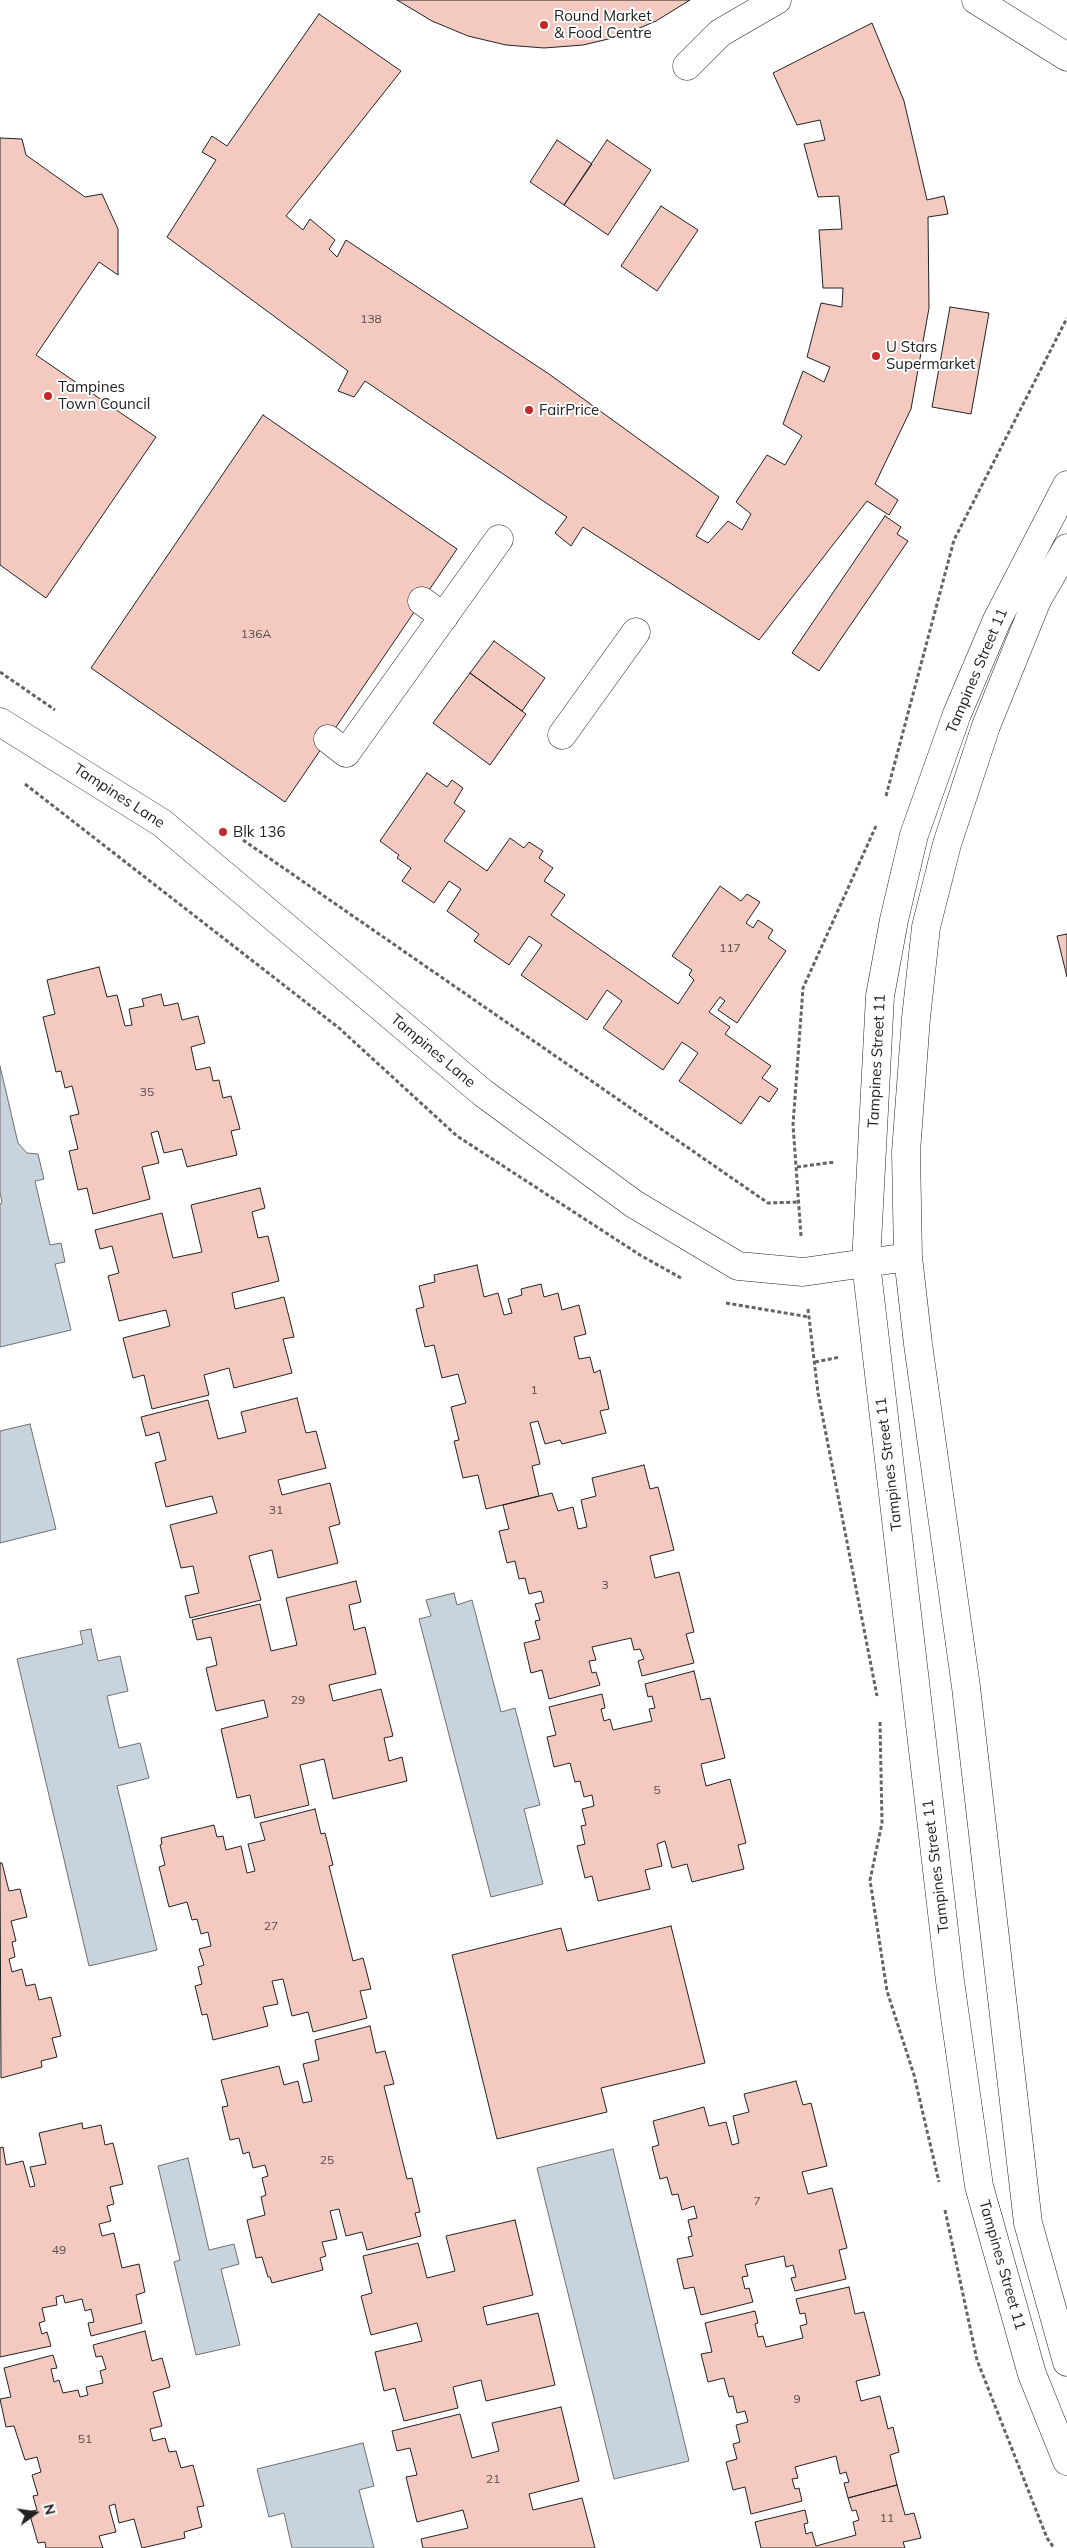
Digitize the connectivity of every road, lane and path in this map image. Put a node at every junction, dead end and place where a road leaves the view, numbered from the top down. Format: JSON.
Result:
{"nodes":[{"id":1,"x":777,"y":0,"type":"edge"},
{"id":2,"x":976,"y":0,"type":"edge"},
{"id":3,"x":1067,"y":57,"type":"edge"},
{"id":4,"x":687,"y":66,"type":"dead end"},
{"id":5,"x":1067,"y":318,"type":"edge"},
{"id":6,"x":1067,"y":485,"type":"edge"},
{"id":7,"x":499,"y":539,"type":"dead end"},
{"id":8,"x":1067,"y":548,"type":"edge"},
{"id":9,"x":422,"y":601,"type":"dead end"},
{"id":10,"x":444,"y":617,"type":"junction"},
{"id":11,"x":636,"y":632,"type":"dead end"},
{"id":12,"x":0,"y":672,"type":"edge"},
{"id":13,"x":57,"y":712,"type":"dead end"},
{"id":14,"x":0,"y":722,"type":"edge"},
{"id":15,"x":562,"y":735,"type":"dead end"},
{"id":16,"x":328,"y":739,"type":"dead end"},
{"id":17,"x":884,"y":805,"type":"dead end"},
{"id":18,"x":237,"y":836,"type":"dead end"},
{"id":19,"x":799,"y":1202,"type":"dead end"},
{"id":20,"x":908,"y":1257,"type":"junction"},
{"id":21,"x":866,"y":1264,"type":"junction"},
{"id":22,"x":1066,"y":2360,"type":"edge"},
{"id":23,"x":1032,"y":2374,"type":"junction"},
{"id":24,"x":1067,"y":2461,"type":"edge"}],
"edges":[{"from":1,"to":4,"type":"street"},
{"from":2,"to":3,"type":"street"},
{"from":5,"to":17,"type":"path"},
{"from":6,"to":21,"type":"street","name":"Tampines Street 11"},
{"from":7,"to":10,"type":"street"},
{"from":8,"to":20,"type":"street","name":"Tampines Street 11"},
{"from":9,"to":10,"type":"street"},
{"from":10,"to":16,"type":"street"},
{"from":11,"to":15,"type":"street"},
{"from":12,"to":13,"type":"path"},
{"from":14,"to":21,"type":"street","name":"Tampines Lane"},
{"from":18,"to":19,"type":"path"},
{"from":20,"to":21,"type":"street","name":"Tampines Lane"},
{"from":20,"to":22,"type":"street","name":"Tampines Street 11"},
{"from":21,"to":23,"type":"street","name":"Tampines Street 11"},
{"from":22,"to":23,"type":"street"},
{"from":23,"to":24,"type":"street","name":"Tampines Street 11"}]}
